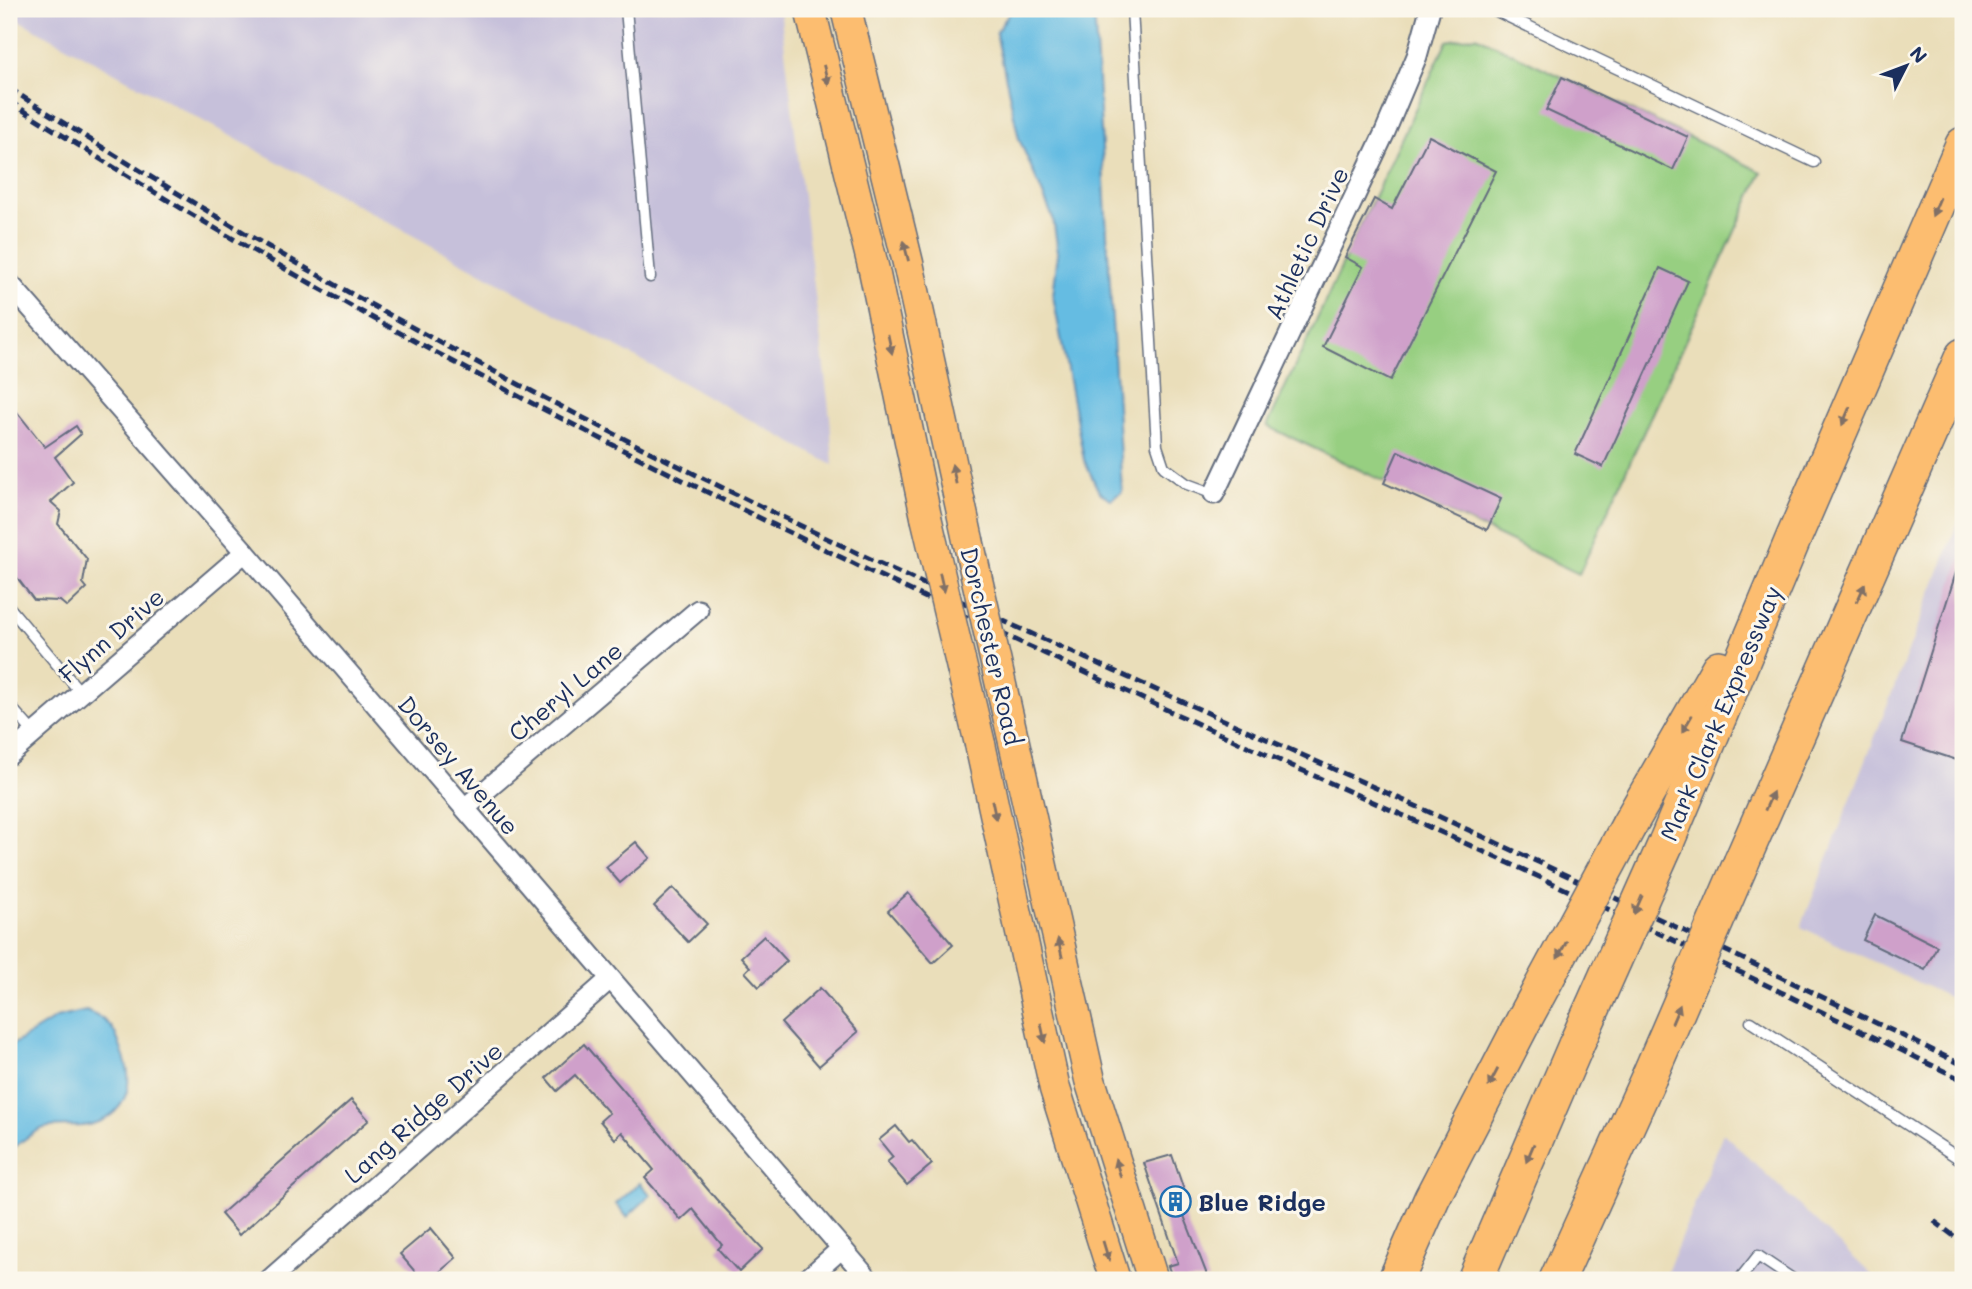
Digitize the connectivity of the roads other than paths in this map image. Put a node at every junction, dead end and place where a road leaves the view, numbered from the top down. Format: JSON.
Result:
{"nodes":[{"id":1,"x":626,"y":9,"type":"edge"},
{"id":2,"x":810,"y":9,"type":"edge"},
{"id":3,"x":846,"y":9,"type":"edge"},
{"id":4,"x":1132,"y":9,"type":"edge"},
{"id":5,"x":1430,"y":9,"type":"edge"},
{"id":6,"x":1492,"y":9,"type":"edge"},
{"id":7,"x":1963,"y":145,"type":"edge"},
{"id":8,"x":1814,"y":162,"type":"dead end"},
{"id":9,"x":650,"y":277,"type":"dead end"},
{"id":10,"x":9,"y":283,"type":"edge"},
{"id":11,"x":1963,"y":356,"type":"edge"},
{"id":12,"x":1214,"y":494,"type":"joint"},
{"id":13,"x":1794,"y":537,"type":"junction"},
{"id":14,"x":245,"y":552,"type":"junction"},
{"id":15,"x":9,"y":607,"type":"edge"},
{"id":16,"x":698,"y":610,"type":"dead end"},
{"id":17,"x":81,"y":693,"type":"junction"},
{"id":18,"x":9,"y":705,"type":"edge"},
{"id":19,"x":34,"y":733,"type":"junction"},
{"id":20,"x":9,"y":755,"type":"edge"},
{"id":21,"x":465,"y":808,"type":"junction"},
{"id":22,"x":609,"y":980,"type":"junction"},
{"id":23,"x":1751,"y":1022,"type":"dead end"},
{"id":24,"x":1648,"y":1077,"type":"junction"},
{"id":25,"x":1963,"y":1161,"type":"edge"},
{"id":26,"x":842,"y":1248,"type":"junction"},
{"id":27,"x":269,"y":1280,"type":"edge"},
{"id":28,"x":806,"y":1280,"type":"edge"},
{"id":29,"x":869,"y":1280,"type":"edge"},
{"id":30,"x":1115,"y":1280,"type":"edge"},
{"id":31,"x":1153,"y":1280,"type":"edge"},
{"id":32,"x":1396,"y":1280,"type":"edge"},
{"id":33,"x":1475,"y":1280,"type":"edge"},
{"id":34,"x":1557,"y":1280,"type":"edge"},
{"id":35,"x":1581,"y":1280,"type":"edge"},
{"id":36,"x":1738,"y":1280,"type":"edge"},
{"id":37,"x":1794,"y":1280,"type":"edge"}],
"edges":[{"from":1,"to":9,"type":"lane"},
{"from":2,"to":30,"type":"main road","name":"Dorchester Road","one_way":true,"bridge":true},
{"from":31,"to":3,"type":"main road","name":"Dorchester Road","one_way":true,"bridge":true},
{"from":4,"to":12,"type":"lane"},
{"from":5,"to":12,"type":"street","name":"Athletic Drive"},
{"from":6,"to":8,"type":"lane"},
{"from":7,"to":13,"type":"highway","name":"Mark Clark Expressway","one_way":true},
{"from":10,"to":14,"type":"street","name":"Dorsey Avenue"},
{"from":24,"to":11,"type":"highway","one_way":true,"bridge":true},
{"from":13,"to":32,"type":"highway","one_way":true,"bridge":true},
{"from":13,"to":33,"type":"highway","name":"Mark Clark Expressway","one_way":true,"bridge":true},
{"from":14,"to":17,"type":"street","name":"Flynn Drive"},
{"from":14,"to":21,"type":"street","name":"Dorsey Avenue"},
{"from":15,"to":17,"type":"lane"},
{"from":16,"to":21,"type":"street","name":"Cheryl Lane"},
{"from":17,"to":19,"type":"street","name":"Flynn Drive"},
{"from":18,"to":19,"type":"lane"},
{"from":19,"to":20,"type":"street","name":"Flynn Drive"},
{"from":21,"to":22,"type":"street","name":"Dorsey Avenue"},
{"from":22,"to":26,"type":"street","name":"Dorsey Avenue"},
{"from":22,"to":27,"type":"street","name":"Lang Ridge Drive"},
{"from":23,"to":25,"type":"lane"},
{"from":24,"to":34,"type":"highway"},
{"from":24,"to":35,"type":"highway"},
{"from":26,"to":28,"type":"street"},
{"from":26,"to":29,"type":"street","name":"Dorsey Avenue"},
{"from":36,"to":37,"type":"lane"}]}
